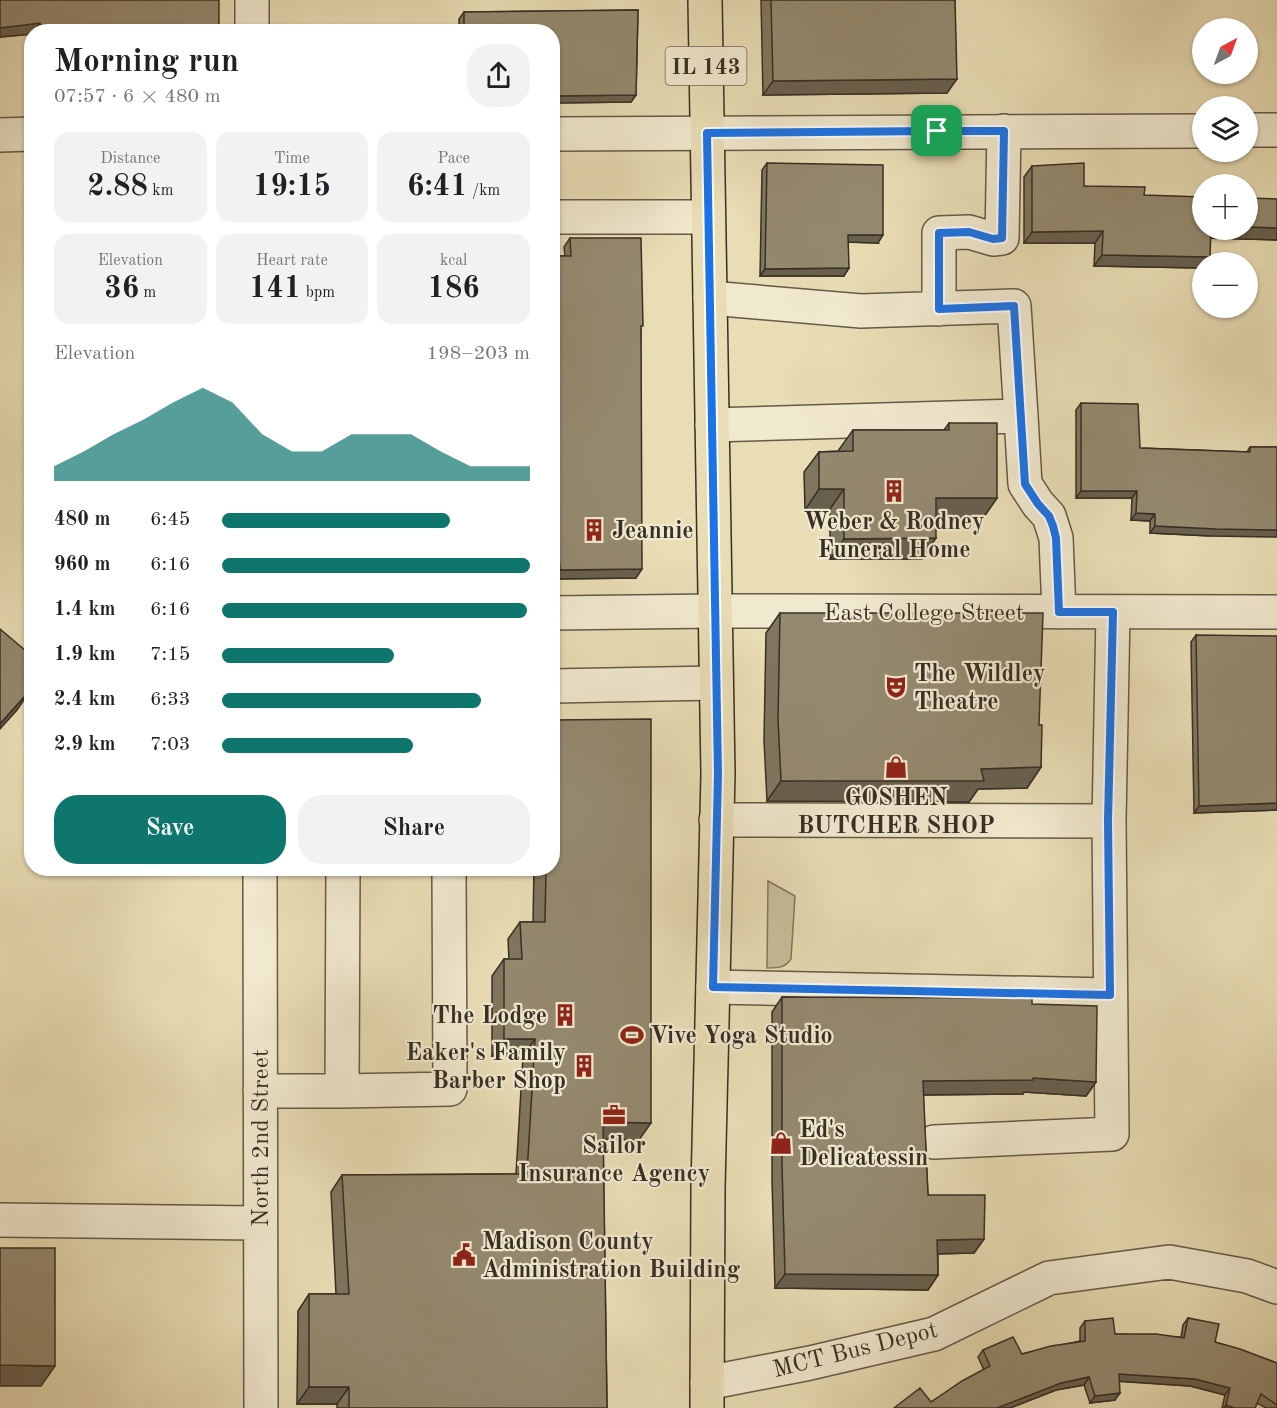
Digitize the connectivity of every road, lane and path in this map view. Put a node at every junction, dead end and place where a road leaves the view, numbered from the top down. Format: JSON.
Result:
{"nodes":[{"id":1,"x":252,"y":0,"type":"edge"},
{"id":2,"x":705,"y":0,"type":"edge"},
{"id":3,"x":252,"y":24,"type":"edge"},
{"id":4,"x":1258,"y":130,"type":"edge"},
{"id":5,"x":1277,"y":130,"type":"edge"},
{"id":6,"x":1004,"y":131,"type":"junction"},
{"id":7,"x":1192,"y":131,"type":"edge"},
{"id":8,"x":707,"y":133,"type":"junction"},
{"id":9,"x":24,"y":134,"type":"edge"},
{"id":10,"x":560,"y":134,"type":"edge"},
{"id":11,"x":0,"y":135,"type":"edge"},
{"id":12,"x":560,"y":217,"type":"edge"},
{"id":13,"x":708,"y":217,"type":"junction"},
{"id":14,"x":710,"y":298,"type":"junction"},
{"id":15,"x":939,"y":309,"type":"junction"},
{"id":16,"x":1021,"y":416,"type":"junction"},
{"id":17,"x":712,"y":425,"type":"junction"},
{"id":18,"x":715,"y":611,"type":"junction"},
{"id":19,"x":1059,"y":612,"type":"junction"},
{"id":20,"x":1113,"y":612,"type":"junction"},
{"id":21,"x":1277,"y":612,"type":"edge"},
{"id":22,"x":560,"y":613,"type":"edge"},
{"id":23,"x":716,"y":682,"type":"junction"},
{"id":24,"x":560,"y":686,"type":"edge"},
{"id":25,"x":716,"y":820,"type":"junction"},
{"id":26,"x":1108,"y":821,"type":"junction"},
{"id":27,"x":260,"y":876,"type":"edge"},
{"id":28,"x":343,"y":876,"type":"edge"},
{"id":29,"x":449,"y":876,"type":"edge"},
{"id":30,"x":713,"y":987,"type":"junction"},
{"id":31,"x":1110,"y":995,"type":"junction"},
{"id":32,"x":260,"y":1091,"type":"junction"},
{"id":33,"x":342,"y":1091,"type":"junction"},
{"id":34,"x":934,"y":1142,"type":"dead end"},
{"id":35,"x":0,"y":1220,"type":"edge"},
{"id":36,"x":260,"y":1223,"type":"junction"},
{"id":37,"x":1277,"y":1287,"type":"edge"},
{"id":38,"x":707,"y":1396,"type":"edge"},
{"id":39,"x":261,"y":1408,"type":"edge"}],
"edges":[{"from":1,"to":3,"type":"street"},
{"from":2,"to":8,"type":"main road","number":"IL 143"},
{"from":4,"to":5,"type":"street"},
{"from":6,"to":7,"type":"street"},
{"from":6,"to":8,"type":"street"},
{"from":6,"to":15,"type":"street"},
{"from":8,"to":10,"type":"street"},
{"from":8,"to":13,"type":"main road","number":"IL 143"},
{"from":9,"to":11,"type":"street"},
{"from":12,"to":13,"type":"street"},
{"from":13,"to":14,"type":"main road","number":"IL 143"},
{"from":14,"to":15,"type":"street"},
{"from":14,"to":17,"type":"main road","number":"IL 143"},
{"from":15,"to":16,"type":"street"},
{"from":16,"to":17,"type":"street"},
{"from":16,"to":19,"type":"street"},
{"from":17,"to":18,"type":"main road","number":"IL 143"},
{"from":18,"to":19,"type":"street","name":"East College Street"},
{"from":18,"to":22,"type":"street","name":"East College Street"},
{"from":18,"to":23,"type":"main road","number":"IL 143"},
{"from":19,"to":20,"type":"street","name":"East College Street"},
{"from":20,"to":21,"type":"street","name":"East College Street"},
{"from":20,"to":26,"type":"street"},
{"from":23,"to":24,"type":"street"},
{"from":23,"to":25,"type":"main road","number":"IL 143"},
{"from":25,"to":26,"type":"street"},
{"from":25,"to":30,"type":"main road","number":"IL 143"},
{"from":26,"to":31,"type":"street"},
{"from":27,"to":32,"type":"street","name":"North 2nd Street"},
{"from":28,"to":33,"type":"street"},
{"from":29,"to":33,"type":"street"},
{"from":30,"to":31,"type":"street"},
{"from":30,"to":38,"type":"main road","number":"IL 143"},
{"from":31,"to":34,"type":"street"},
{"from":32,"to":33,"type":"street"},
{"from":32,"to":36,"type":"street","name":"North 2nd Street"},
{"from":35,"to":36,"type":"street"},
{"from":36,"to":39,"type":"street","name":"North 2nd Street"},
{"from":37,"to":38,"type":"street","name":"MCT Bus Depot"}]}
